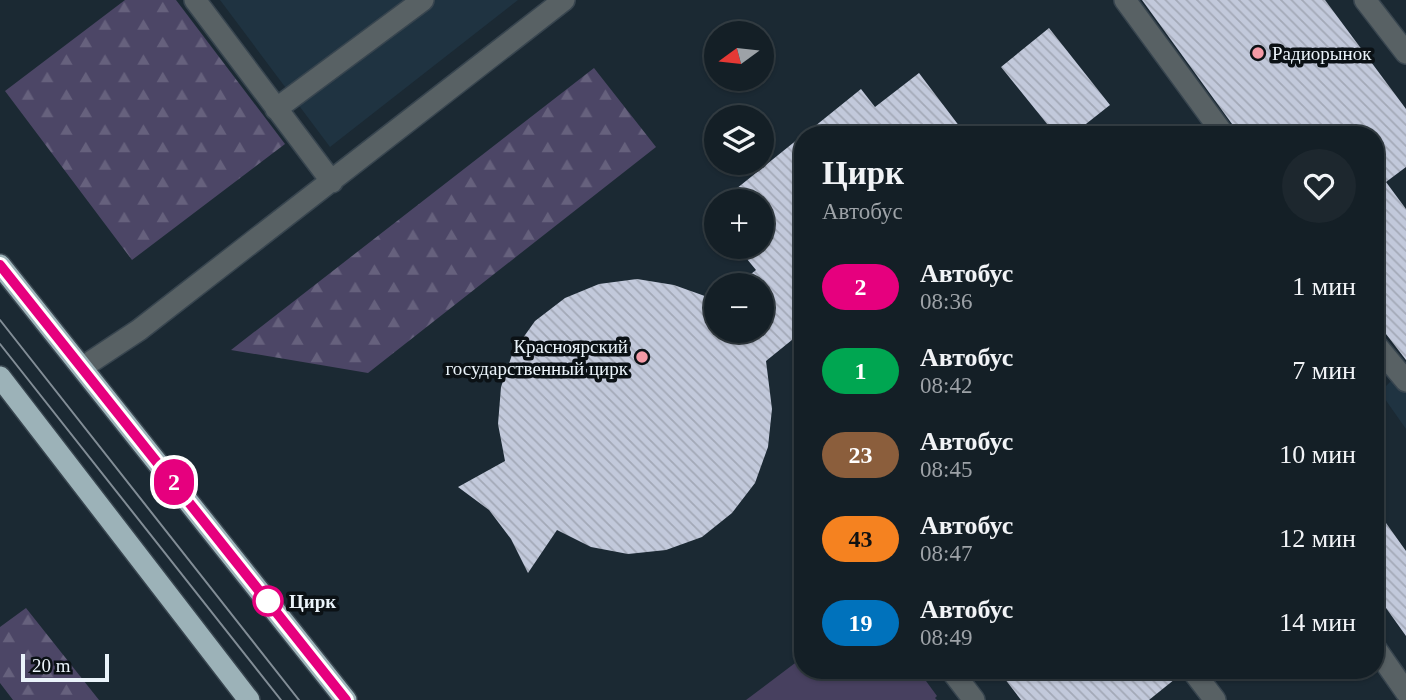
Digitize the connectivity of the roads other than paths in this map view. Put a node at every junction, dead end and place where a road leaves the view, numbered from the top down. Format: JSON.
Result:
{"nodes":[{"id":1,"x":195,"y":0,"type":"edge"},
{"id":2,"x":423,"y":0,"type":"edge"},
{"id":3,"x":564,"y":0,"type":"edge"},
{"id":4,"x":1125,"y":0,"type":"edge"},
{"id":5,"x":1365,"y":0,"type":"edge"},
{"id":6,"x":1406,"y":53,"type":"edge"},
{"id":7,"x":276,"y":109,"type":"junction"},
{"id":8,"x":1217,"y":126,"type":"edge"},
{"id":9,"x":332,"y":182,"type":"junction"},
{"id":10,"x":0,"y":265,"type":"edge"},
{"id":11,"x":1384,"y":355,"type":"edge"},
{"id":12,"x":83,"y":367,"type":"junction"},
{"id":13,"x":0,"y":377,"type":"edge"},
{"id":14,"x":1406,"y":381,"type":"edge"},
{"id":15,"x":1384,"y":660,"type":"edge"},
{"id":16,"x":958,"y":679,"type":"edge"},
{"id":17,"x":1199,"y":679,"type":"edge"},
{"id":18,"x":1406,"y":692,"type":"edge"},
{"id":19,"x":249,"y":700,"type":"edge"},
{"id":20,"x":346,"y":700,"type":"edge"},
{"id":21,"x":974,"y":700,"type":"edge"},
{"id":22,"x":1215,"y":700,"type":"edge"}],
"edges":[{"from":1,"to":7,"type":"street"},
{"from":2,"to":7,"type":"street"},
{"from":3,"to":9,"type":"street"},
{"from":4,"to":8,"type":"street"},
{"from":5,"to":6,"type":"street"},
{"from":7,"to":9,"type":"street"},
{"from":9,"to":12,"type":"street"},
{"from":10,"to":12,"type":"highway"},
{"from":11,"to":14,"type":"street"},
{"from":12,"to":20,"type":"highway"},
{"from":13,"to":19,"type":"highway"},
{"from":15,"to":18,"type":"street"},
{"from":16,"to":21,"type":"street"},
{"from":17,"to":22,"type":"street"}]}
